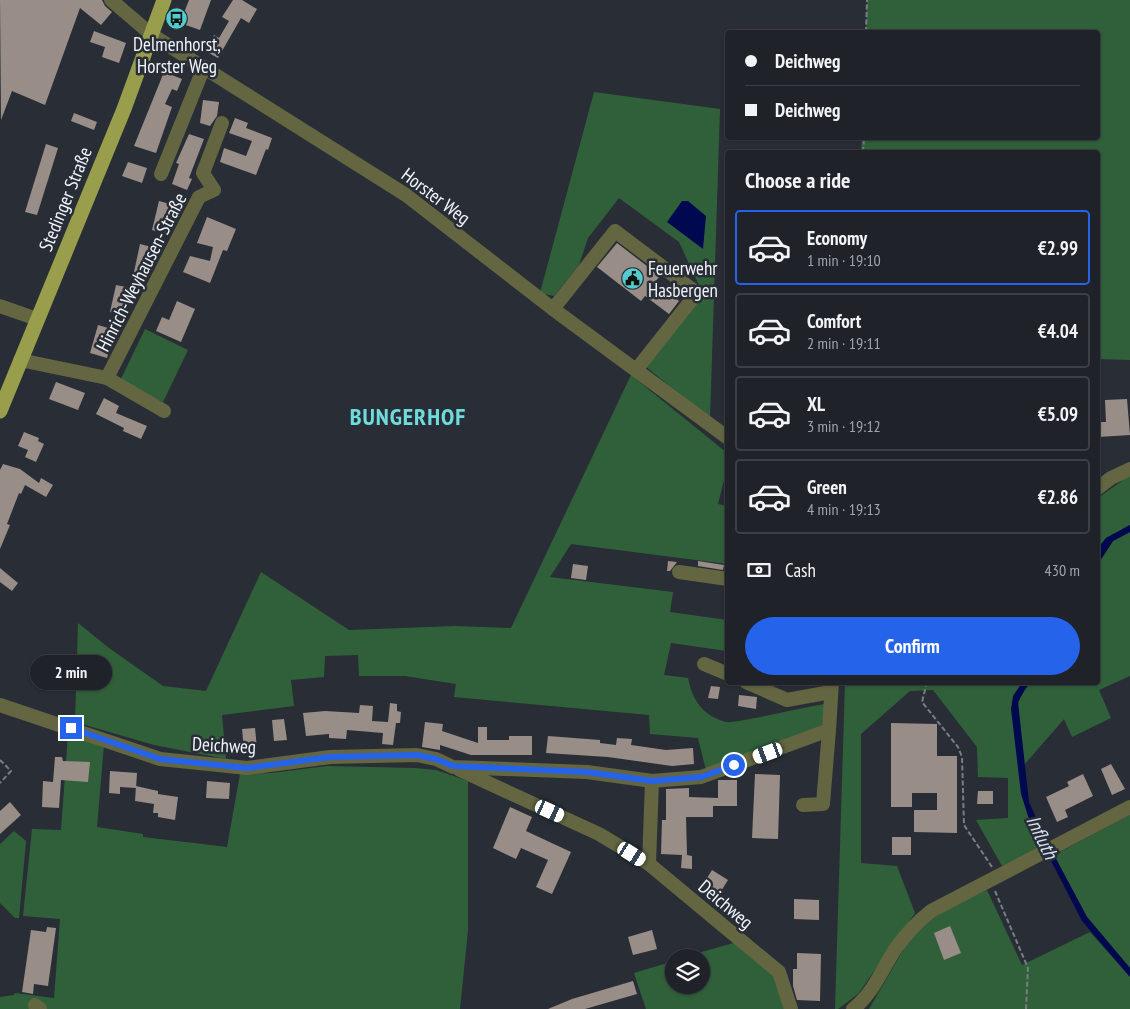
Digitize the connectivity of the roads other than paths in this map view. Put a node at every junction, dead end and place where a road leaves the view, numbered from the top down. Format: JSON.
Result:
{"nodes":[{"id":1,"x":111,"y":0,"type":"edge"},
{"id":2,"x":164,"y":0,"type":"edge"},
{"id":3,"x":152,"y":35,"type":"junction"},
{"id":4,"x":204,"y":67,"type":"junction"},
{"id":5,"x":222,"y":123,"type":"dead end"},
{"id":6,"x":161,"y":174,"type":"dead end"},
{"id":7,"x":0,"y":306,"type":"edge"},
{"id":8,"x":553,"y":309,"type":"junction"},
{"id":9,"x":37,"y":319,"type":"junction"},
{"id":10,"x":20,"y":360,"type":"junction"},
{"id":11,"x":636,"y":370,"type":"junction"},
{"id":12,"x":107,"y":378,"type":"junction"},
{"id":13,"x":1,"y":404,"type":"edge"},
{"id":14,"x":164,"y":411,"type":"dead end"},
{"id":15,"x":725,"y":436,"type":"edge"},
{"id":16,"x":1130,"y":469,"type":"edge"},
{"id":17,"x":1100,"y":486,"type":"edge"},
{"id":18,"x":679,"y":572,"type":"dead end"},
{"id":19,"x":725,"y":579,"type":"edge"},
{"id":20,"x":704,"y":664,"type":"dead end"},
{"id":21,"x":725,"y":673,"type":"edge"},
{"id":22,"x":753,"y":685,"type":"edge"},
{"id":23,"x":831,"y":687,"type":"edge"},
{"id":24,"x":0,"y":705,"type":"edge"},
{"id":25,"x":824,"y":733,"type":"junction"},
{"id":26,"x":453,"y":766,"type":"junction"},
{"id":27,"x":652,"y":781,"type":"junction"},
{"id":28,"x":803,"y":805,"type":"dead end"},
{"id":29,"x":1130,"y":807,"type":"edge"},
{"id":30,"x":649,"y":864,"type":"junction"},
{"id":31,"x":791,"y":1009,"type":"edge"},
{"id":32,"x":853,"y":1009,"type":"edge"}],
"edges":[{"from":1,"to":3,"type":"street","name":"Horster Weg"},
{"from":2,"to":3,"type":"main road","name":"Stedinger Straße"},
{"from":3,"to":4,"type":"street","name":"Horster Weg"},
{"from":3,"to":9,"type":"main road","name":"Stedinger Straße"},
{"from":4,"to":6,"type":"street"},
{"from":4,"to":8,"type":"street","name":"Horster Weg"},
{"from":5,"to":12,"type":"street","name":"Hinrich-Weyhausen-Straße"},
{"from":7,"to":9,"type":"street"},
{"from":8,"to":11,"type":"street","name":"Horster Weg"},
{"from":8,"to":11,"type":"street"},
{"from":9,"to":10,"type":"main road","name":"Stedinger Straße"},
{"from":10,"to":12,"type":"street"},
{"from":10,"to":13,"type":"main road","name":"Stedinger Straße"},
{"from":11,"to":15,"type":"street","name":"Horster Weg"},
{"from":12,"to":14,"type":"street"},
{"from":16,"to":17,"type":"street"},
{"from":18,"to":19,"type":"street"},
{"from":20,"to":21,"type":"street"},
{"from":22,"to":23,"type":"street"},
{"from":23,"to":25,"type":"street"},
{"from":24,"to":26,"type":"street","name":"Deichweg"},
{"from":25,"to":27,"type":"street","name":"Deichweg"},
{"from":25,"to":28,"type":"street"},
{"from":26,"to":27,"type":"street","name":"Deichweg"},
{"from":26,"to":30,"type":"street","name":"Deichweg"},
{"from":27,"to":30,"type":"street"},
{"from":29,"to":32,"type":"street"},
{"from":30,"to":31,"type":"street","name":"Deichweg"}]}
